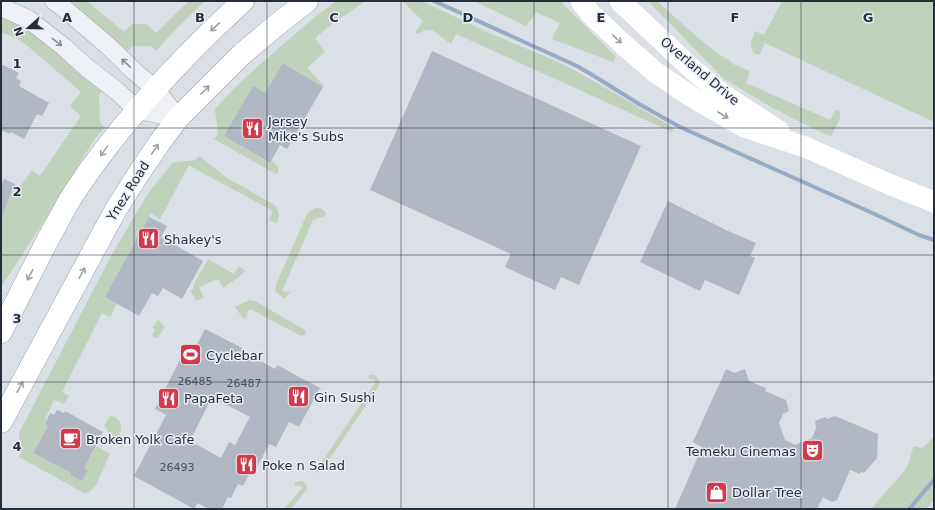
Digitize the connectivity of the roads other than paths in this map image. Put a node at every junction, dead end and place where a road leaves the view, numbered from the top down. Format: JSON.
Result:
{"nodes":[{"id":1,"x":54,"y":1,"type":"edge"},
{"id":2,"x":243,"y":1,"type":"edge"},
{"id":3,"x":307,"y":1,"type":"edge"},
{"id":4,"x":581,"y":1,"type":"edge"},
{"id":5,"x":620,"y":1,"type":"edge"},
{"id":6,"x":1,"y":6,"type":"edge"},
{"id":7,"x":155,"y":89,"type":"junction"},
{"id":8,"x":137,"y":110,"type":"junction"},
{"id":9,"x":178,"y":118,"type":"junction"},
{"id":10,"x":805,"y":147,"type":"junction"},
{"id":11,"x":934,"y":202,"type":"edge"},
{"id":12,"x":1,"y":332,"type":"edge"},
{"id":13,"x":1,"y":422,"type":"edge"}],
"edges":[{"from":7,"to":1,"type":"street","one_way":true},
{"from":2,"to":7,"type":"main road","one_way":true},
{"from":9,"to":3,"type":"main road","name":"Ynez Road","one_way":true},
{"from":4,"to":10,"type":"main road","name":"Overland Drive","one_way":true},
{"from":5,"to":10,"type":"main road","name":"Overland Drive"},
{"from":6,"to":8,"type":"street","one_way":true},
{"from":7,"to":8,"type":"main road"},
{"from":7,"to":9,"type":"street"},
{"from":8,"to":9,"type":"street"},
{"from":8,"to":12,"type":"main road","one_way":true},
{"from":13,"to":9,"type":"main road","name":"Ynez Road","one_way":true},
{"from":10,"to":11,"type":"main road","name":"Overland Drive"}]}
